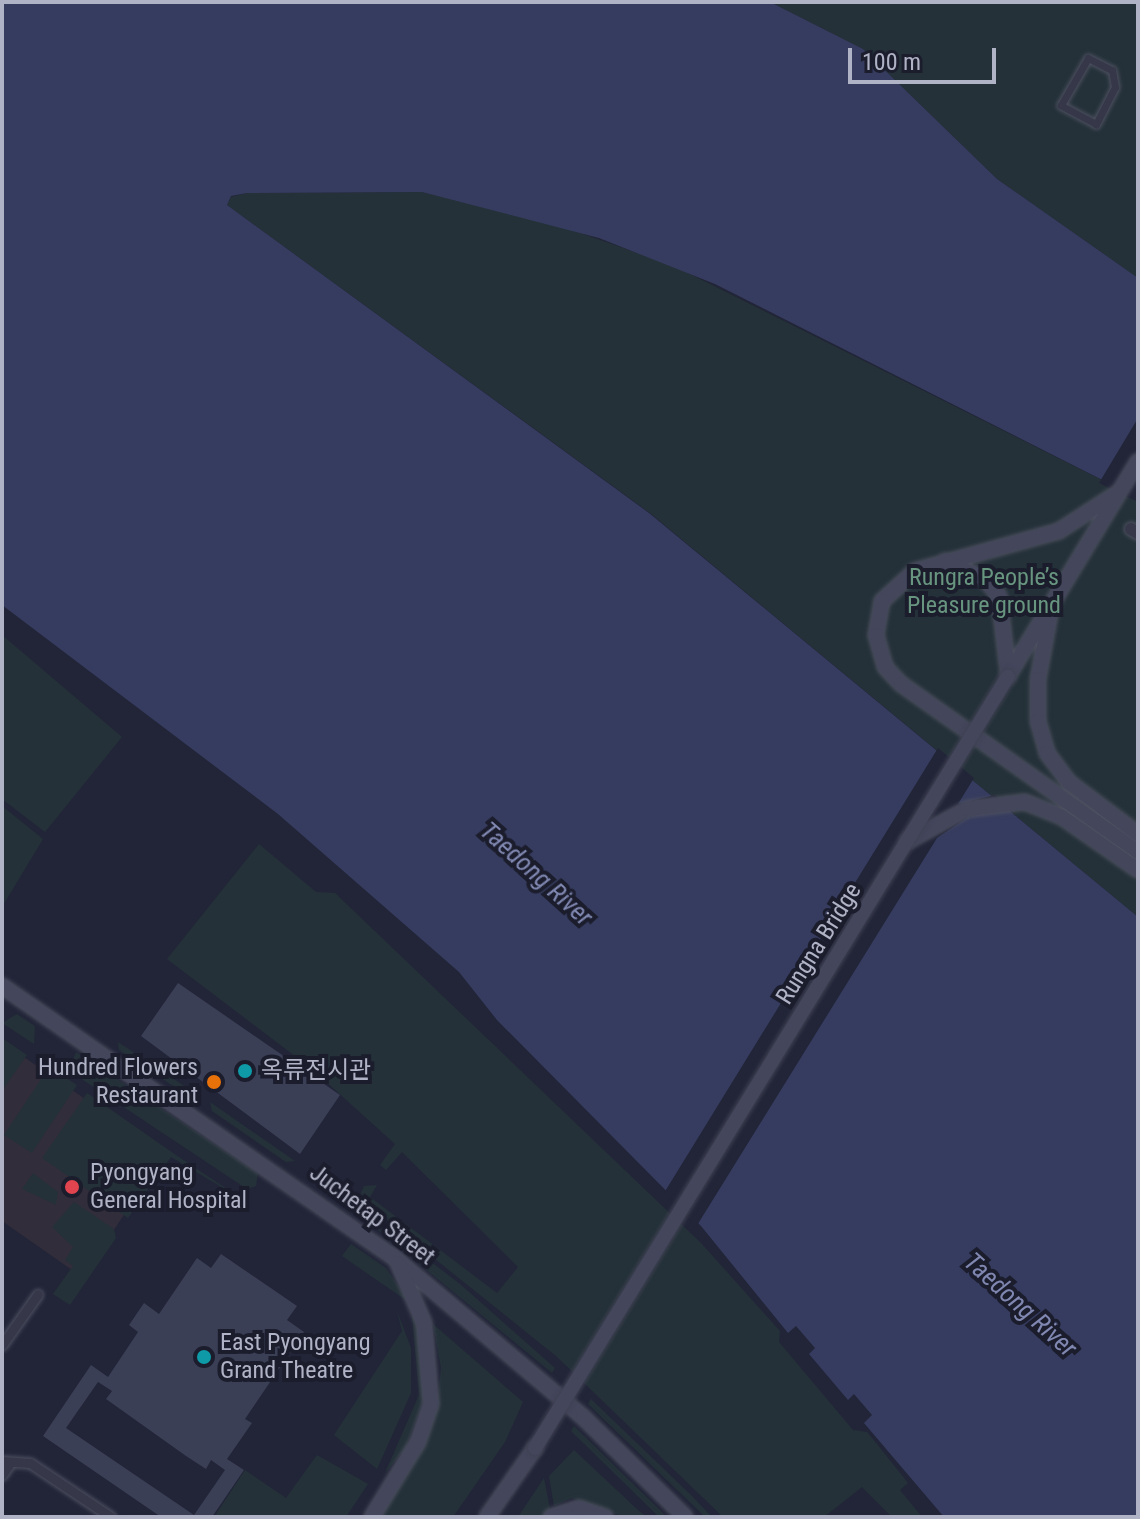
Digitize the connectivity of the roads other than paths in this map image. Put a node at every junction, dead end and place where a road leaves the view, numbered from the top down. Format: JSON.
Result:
{"nodes":[{"id":1,"x":1112,"y":70,"type":"joint"},
{"id":2,"x":1138,"y":461,"type":"edge"},
{"id":3,"x":1119,"y":492,"type":"junction"},
{"id":4,"x":944,"y":561,"type":"junction"},
{"id":5,"x":1052,"y":603,"type":"junction"},
{"id":6,"x":1008,"y":676,"type":"junction"},
{"id":7,"x":1138,"y":834,"type":"edge"},
{"id":8,"x":908,"y":841,"type":"junction"},
{"id":9,"x":1138,"y":852,"type":"edge"},
{"id":10,"x":1138,"y":870,"type":"edge"},
{"id":11,"x":2,"y":986,"type":"edge"},
{"id":12,"x":396,"y":1259,"type":"junction"},
{"id":13,"x":38,"y":1294,"type":"dead end"},
{"id":14,"x":450,"y":1303,"type":"junction"},
{"id":15,"x":424,"y":1323,"type":"junction"},
{"id":16,"x":2,"y":1345,"type":"edge"},
{"id":17,"x":5,"y":1463,"type":"edge"},
{"id":18,"x":2,"y":1475,"type":"edge"},
{"id":19,"x":111,"y":1517,"type":"edge"},
{"id":20,"x":372,"y":1517,"type":"edge"},
{"id":21,"x":487,"y":1517,"type":"edge"},
{"id":22,"x":551,"y":1517,"type":"edge"},
{"id":23,"x":605,"y":1517,"type":"edge"},
{"id":24,"x":685,"y":1517,"type":"edge"}],
"edges":[{"from":1,"to":1,"type":"street"},
{"from":2,"to":3,"type":"main road","name":"Rungna Bridge"},
{"from":3,"to":4,"type":"main road"},
{"from":3,"to":5,"type":"main road","name":"Rungna Bridge"},
{"from":4,"to":6,"type":"main road"},
{"from":4,"to":9,"type":"main road"},
{"from":5,"to":6,"type":"main road","name":"Rungna Bridge"},
{"from":5,"to":7,"type":"main road"},
{"from":6,"to":8,"type":"main road","name":"Rungna Bridge","bridge":true},
{"from":8,"to":10,"type":"main road"},
{"from":8,"to":21,"type":"main road","name":"Rungna Bridge","bridge":true},
{"from":11,"to":12,"type":"main road","name":"Juchetap Street"},
{"from":12,"to":14,"type":"main road","name":"Juchetap Street"},
{"from":12,"to":15,"type":"main road"},
{"from":13,"to":16,"type":"street"},
{"from":14,"to":15,"type":"main road"},
{"from":14,"to":24,"type":"main road","name":"Juchetap Street"},
{"from":15,"to":20,"type":"main road"},
{"from":17,"to":18,"type":"street"},
{"from":17,"to":19,"type":"street"},
{"from":22,"to":23,"type":"main road"}]}
